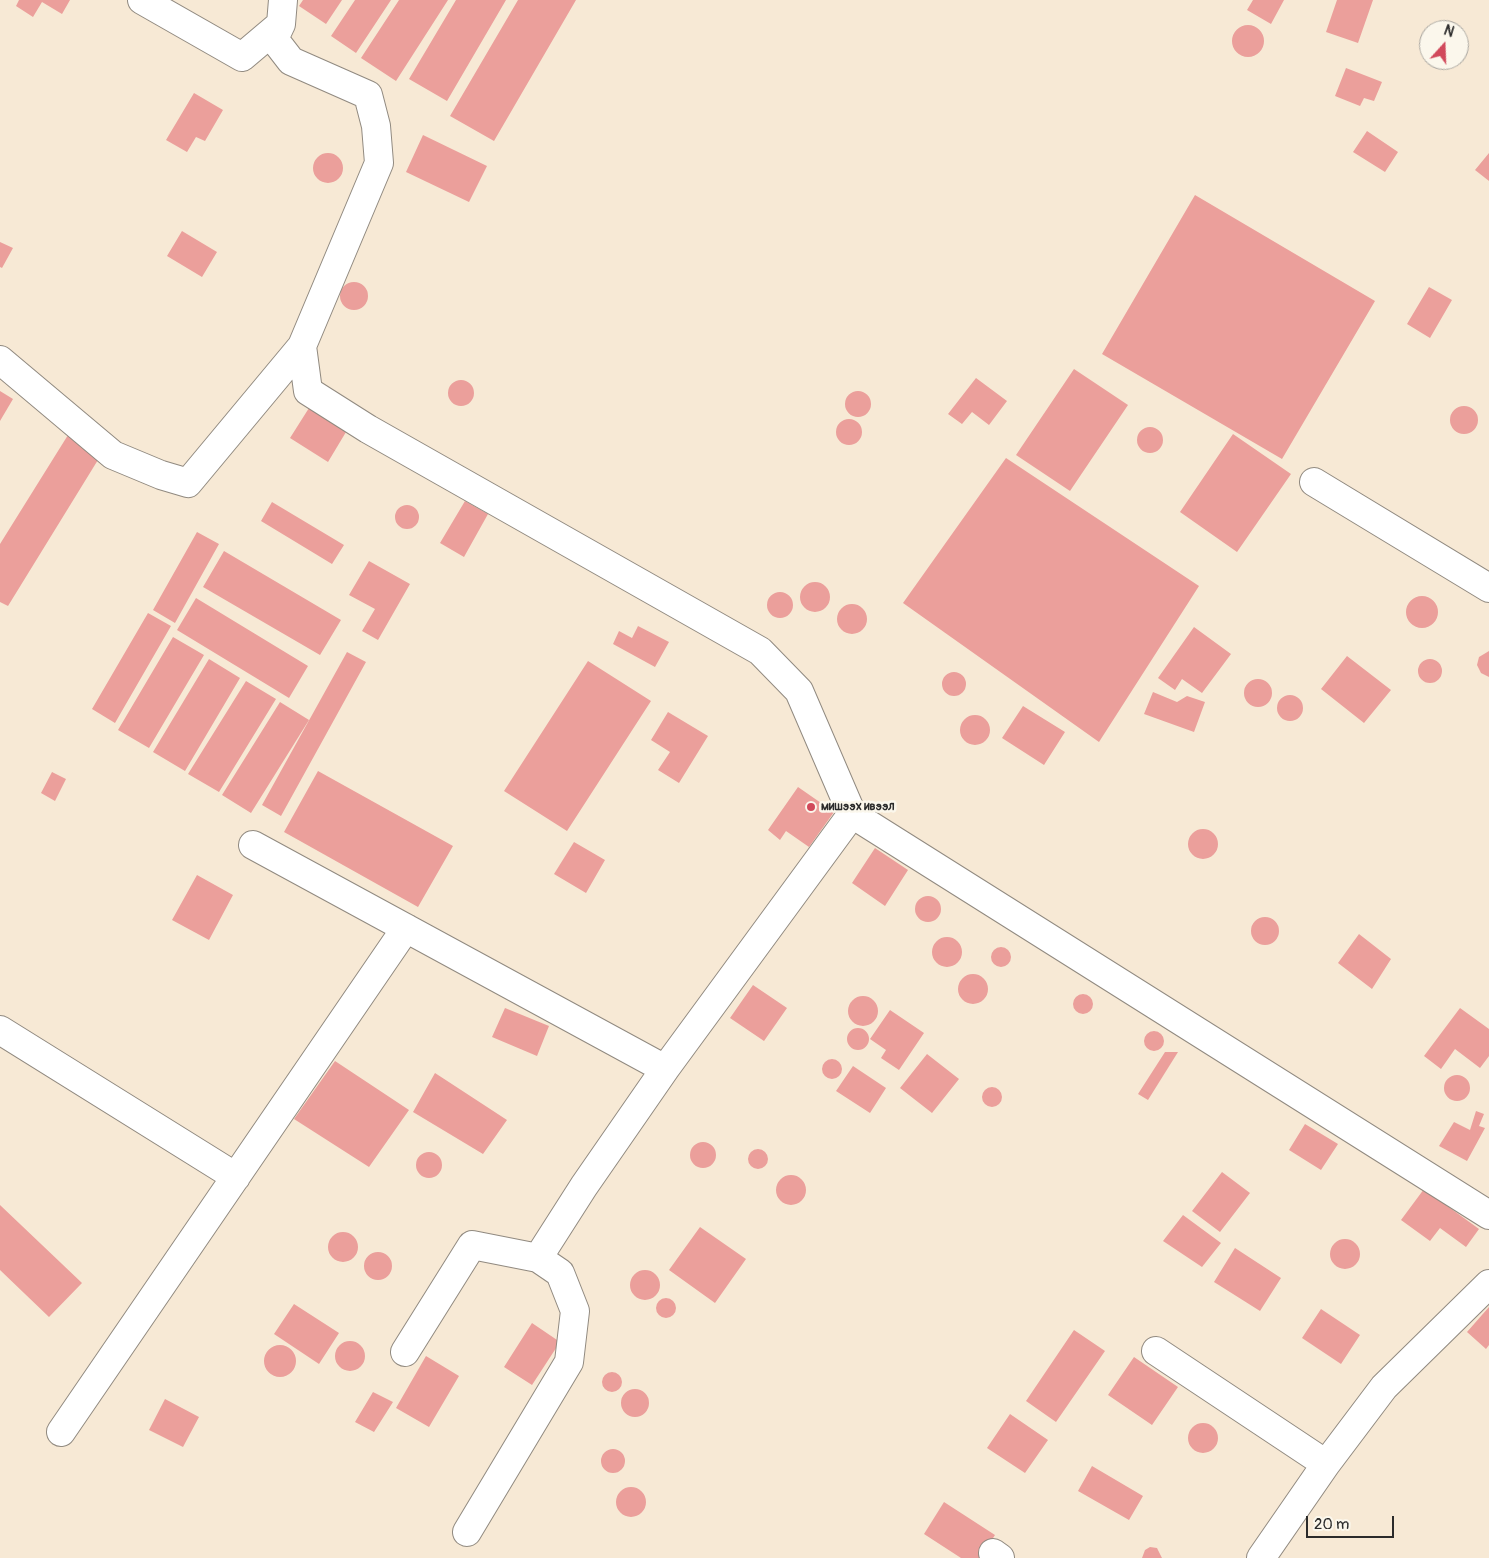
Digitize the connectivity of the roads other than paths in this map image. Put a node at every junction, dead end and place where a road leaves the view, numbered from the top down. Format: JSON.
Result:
{"nodes":[{"id":1,"x":142,"y":0,"type":"edge"},
{"id":2,"x":282,"y":12,"type":"edge"},
{"id":3,"x":302,"y":346,"type":"junction"},
{"id":4,"x":0,"y":360,"type":"edge"},
{"id":5,"x":1314,"y":482,"type":"dead end"},
{"id":6,"x":1489,"y":588,"type":"edge"},
{"id":7,"x":852,"y":814,"type":"junction"},
{"id":8,"x":253,"y":845,"type":"dead end"},
{"id":9,"x":406,"y":928,"type":"junction"},
{"id":10,"x":0,"y":1030,"type":"edge"},
{"id":11,"x":665,"y":1069,"type":"junction"},
{"id":12,"x":236,"y":1177,"type":"junction"},
{"id":13,"x":1489,"y":1215,"type":"edge"},
{"id":14,"x":538,"y":1258,"type":"junction"},
{"id":15,"x":1489,"y":1284,"type":"edge"},
{"id":16,"x":1156,"y":1351,"type":"dead end"},
{"id":17,"x":405,"y":1352,"type":"dead end"},
{"id":18,"x":61,"y":1432,"type":"dead end"},
{"id":19,"x":1326,"y":1464,"type":"junction"},
{"id":20,"x":467,"y":1532,"type":"dead end"},
{"id":21,"x":1261,"y":1558,"type":"edge"}],
"edges":[{"from":1,"to":2,"type":"street"},
{"from":2,"to":3,"type":"street"},
{"from":3,"to":4,"type":"street"},
{"from":3,"to":7,"type":"street"},
{"from":5,"to":6,"type":"street"},
{"from":7,"to":11,"type":"street"},
{"from":7,"to":13,"type":"street"},
{"from":8,"to":9,"type":"street"},
{"from":9,"to":11,"type":"street"},
{"from":9,"to":12,"type":"street"},
{"from":10,"to":12,"type":"street"},
{"from":11,"to":14,"type":"street"},
{"from":12,"to":18,"type":"street"},
{"from":14,"to":17,"type":"street"},
{"from":14,"to":20,"type":"street"},
{"from":15,"to":19,"type":"street"},
{"from":16,"to":19,"type":"street"},
{"from":19,"to":21,"type":"street"}]}
